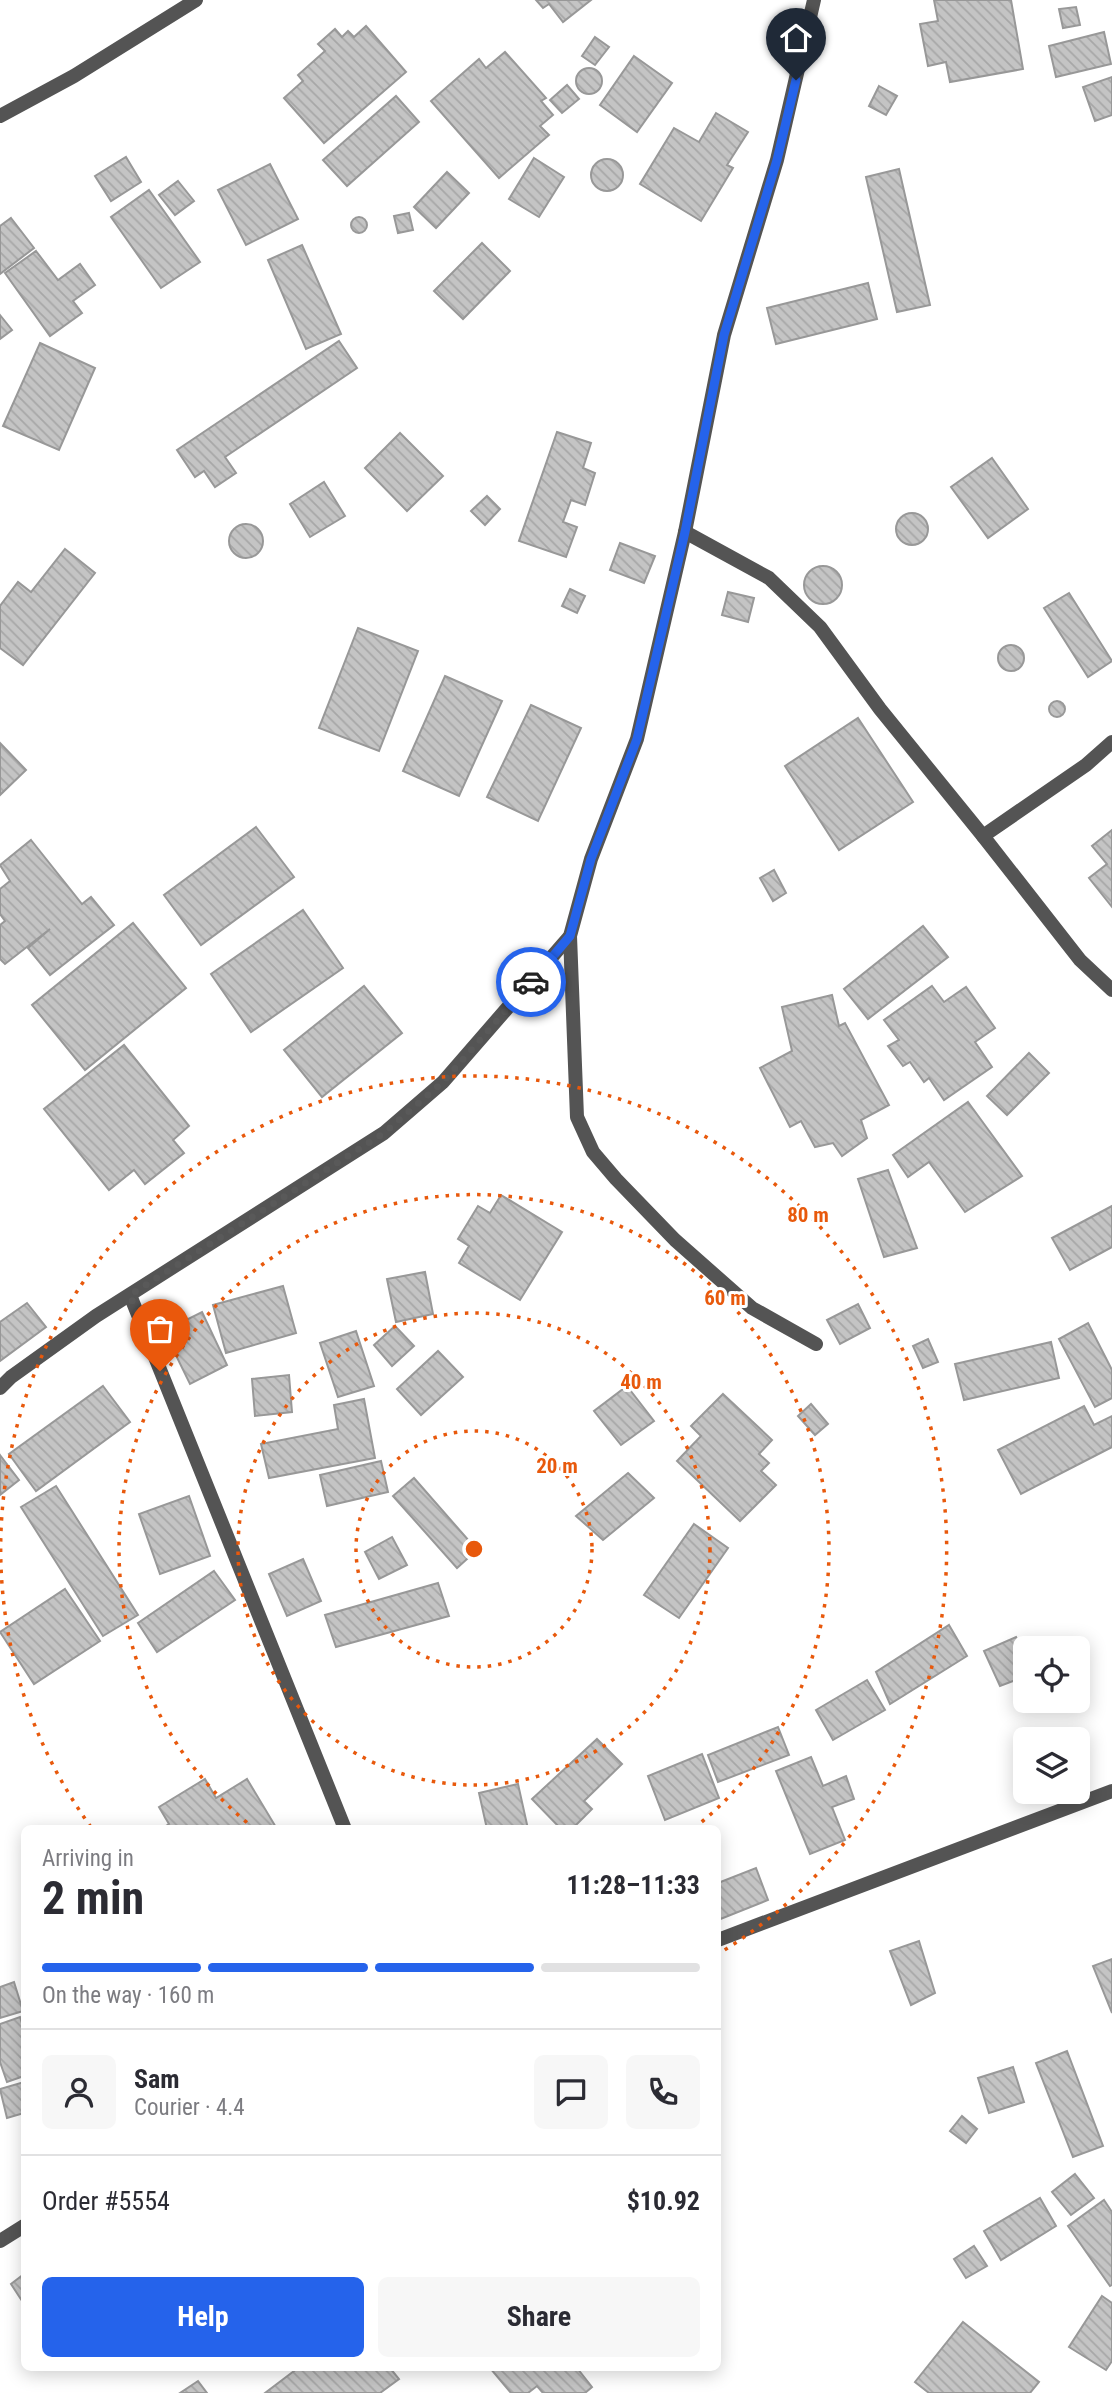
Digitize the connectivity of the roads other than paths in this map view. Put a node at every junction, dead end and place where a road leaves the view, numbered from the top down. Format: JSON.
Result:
{"nodes":[{"id":1,"x":196,"y":0,"type":"edge"},
{"id":2,"x":814,"y":0,"type":"edge"},
{"id":3,"x":0,"y":116,"type":"edge"},
{"id":4,"x":685,"y":532,"type":"junction"},
{"id":5,"x":1112,"y":742,"type":"edge"},
{"id":6,"x":983,"y":836,"type":"junction"},
{"id":7,"x":570,"y":936,"type":"junction"},
{"id":8,"x":1112,"y":990,"type":"edge"},
{"id":9,"x":130,"y":1295,"type":"junction"},
{"id":10,"x":816,"y":1344,"type":"dead end"},
{"id":11,"x":0,"y":1388,"type":"edge"},
{"id":12,"x":1112,"y":1791,"type":"edge"},
{"id":13,"x":343,"y":1825,"type":"edge"},
{"id":14,"x":721,"y":1939,"type":"edge"},
{"id":15,"x":21,"y":2229,"type":"edge"},
{"id":16,"x":0,"y":2241,"type":"edge"}],
"edges":[{"from":1,"to":3,"type":"street"},
{"from":2,"to":4,"type":"street"},
{"from":4,"to":6,"type":"street"},
{"from":4,"to":7,"type":"street"},
{"from":5,"to":6,"type":"street"},
{"from":6,"to":8,"type":"street"},
{"from":7,"to":9,"type":"street"},
{"from":7,"to":10,"type":"street"},
{"from":9,"to":11,"type":"street"},
{"from":9,"to":13,"type":"street"},
{"from":12,"to":14,"type":"street"},
{"from":15,"to":16,"type":"street"}]}
